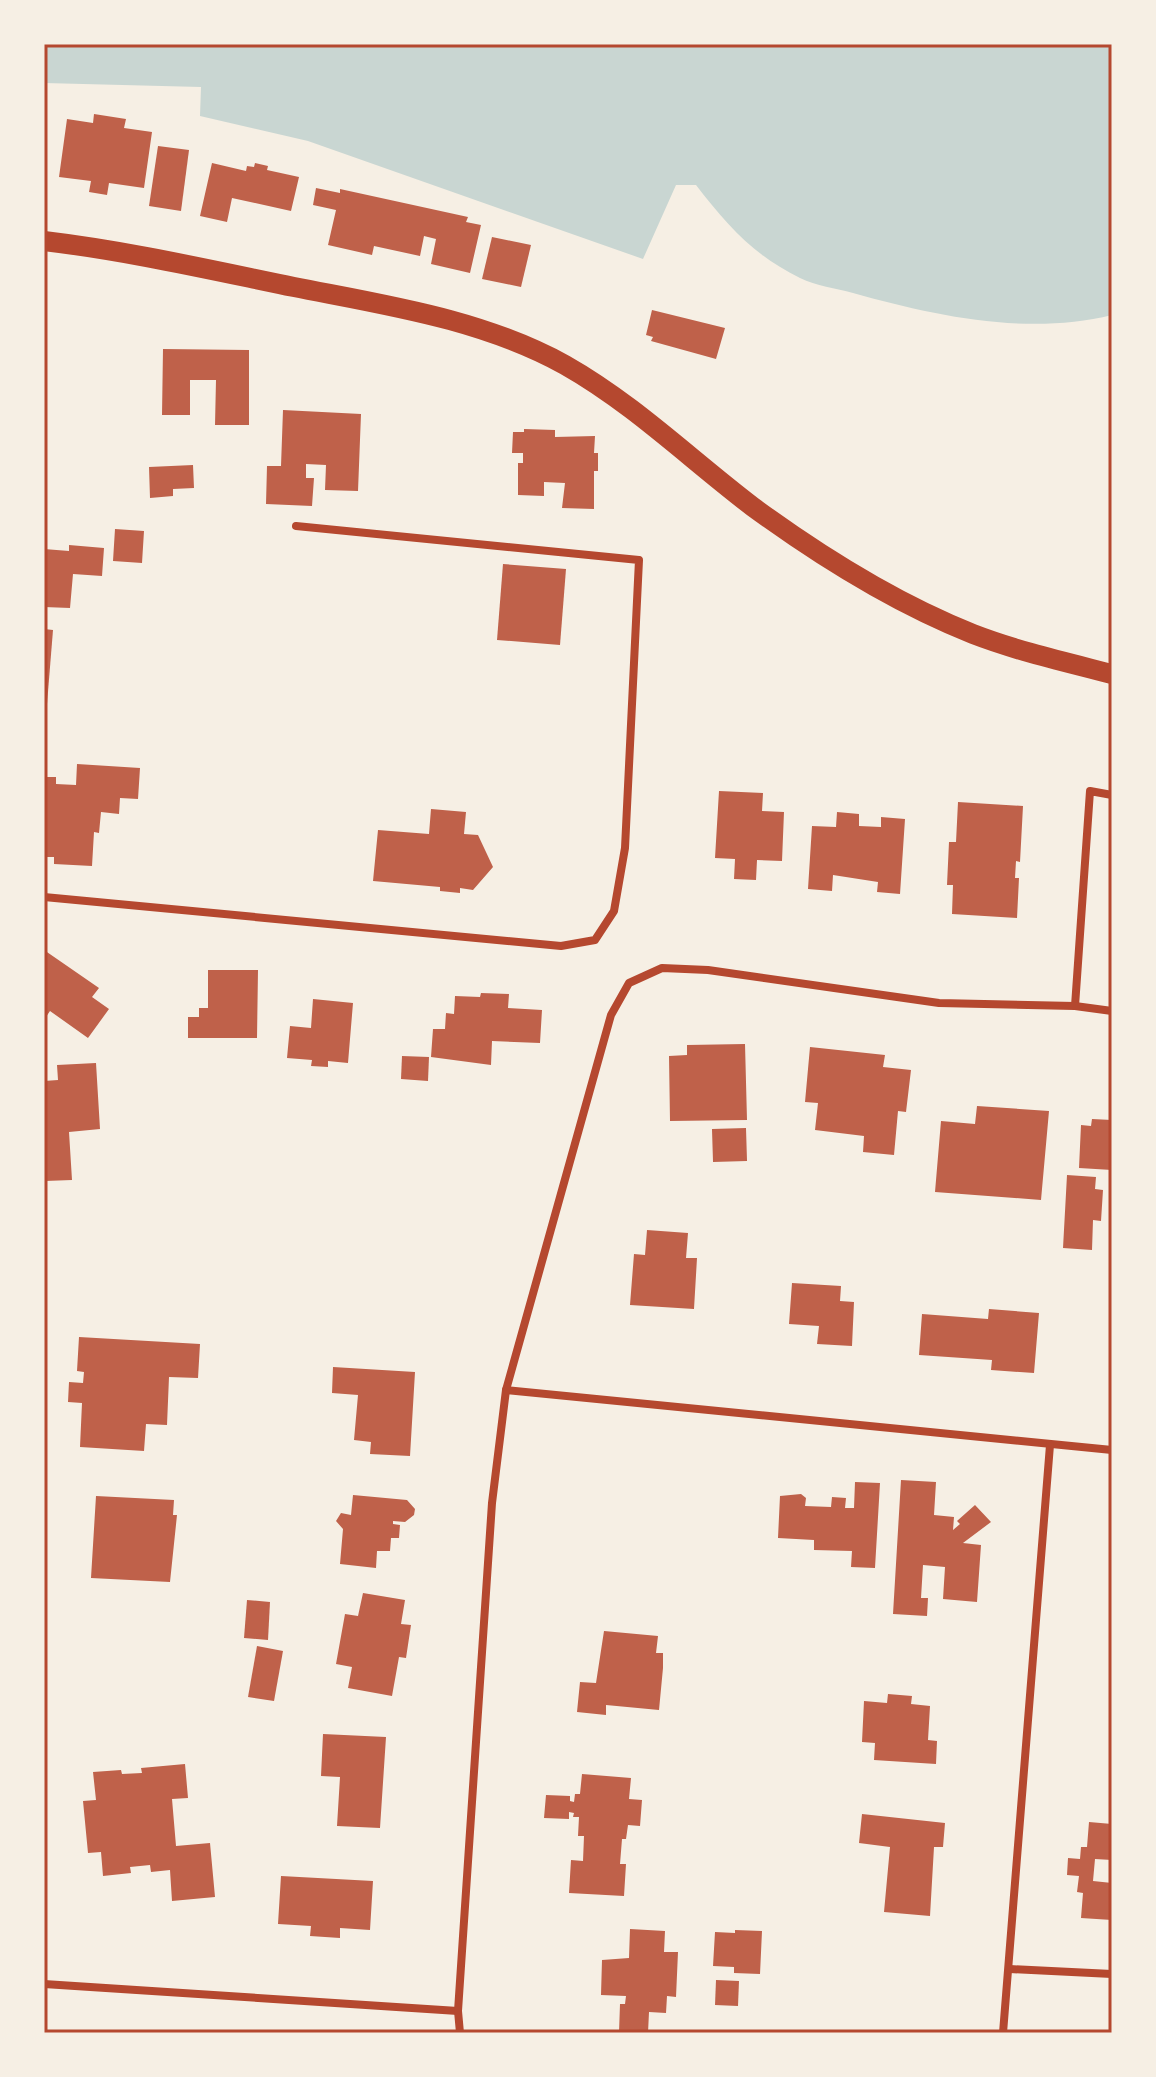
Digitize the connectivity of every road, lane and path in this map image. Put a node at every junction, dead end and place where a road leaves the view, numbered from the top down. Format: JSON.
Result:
{"nodes":[{"id":1,"x":44,"y":241,"type":"edge"},
{"id":2,"x":296,"y":526,"type":"dead end"},
{"id":3,"x":1112,"y":674,"type":"edge"},
{"id":4,"x":1112,"y":795,"type":"edge"},
{"id":5,"x":44,"y":897,"type":"edge"},
{"id":6,"x":1075,"y":1006,"type":"junction"},
{"id":7,"x":1112,"y":1011,"type":"edge"},
{"id":8,"x":506,"y":1390,"type":"junction"},
{"id":9,"x":1050,"y":1445,"type":"junction"},
{"id":10,"x":1112,"y":1450,"type":"edge"},
{"id":11,"x":1010,"y":1969,"type":"junction"},
{"id":12,"x":1112,"y":1974,"type":"edge"},
{"id":13,"x":44,"y":1984,"type":"edge"},
{"id":14,"x":458,"y":2011,"type":"junction"},
{"id":15,"x":460,"y":2033,"type":"edge"},
{"id":16,"x":1003,"y":2033,"type":"edge"}],
"edges":[{"from":1,"to":3,"type":"main road"},
{"from":2,"to":5,"type":"street"},
{"from":4,"to":6,"type":"street"},
{"from":6,"to":7,"type":"street"},
{"from":6,"to":8,"type":"street"},
{"from":8,"to":9,"type":"street"},
{"from":8,"to":14,"type":"street"},
{"from":9,"to":10,"type":"street"},
{"from":9,"to":11,"type":"street"},
{"from":11,"to":12,"type":"street"},
{"from":11,"to":16,"type":"street"},
{"from":13,"to":14,"type":"street"},
{"from":14,"to":15,"type":"street"}]}
